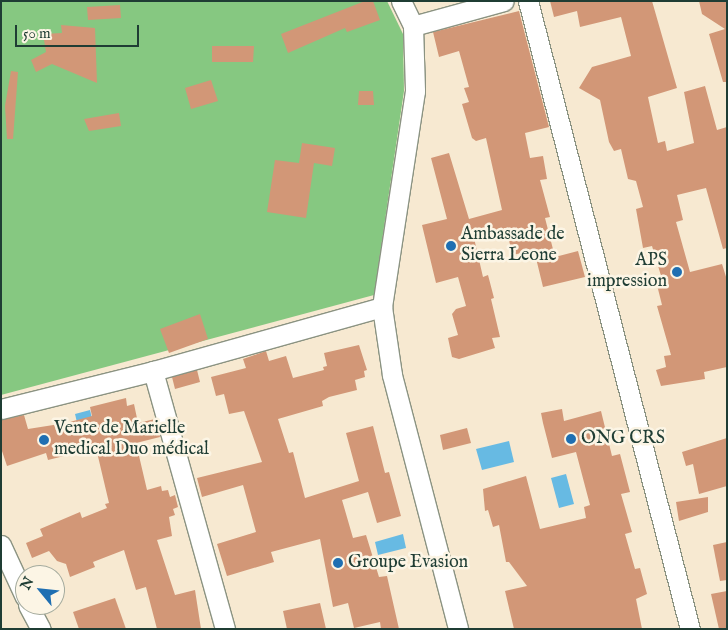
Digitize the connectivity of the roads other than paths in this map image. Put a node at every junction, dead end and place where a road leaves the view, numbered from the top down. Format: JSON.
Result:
{"nodes":[{"id":1,"x":401,"y":1,"type":"edge"},
{"id":2,"x":504,"y":1,"type":"edge"},
{"id":3,"x":528,"y":1,"type":"edge"},
{"id":4,"x":413,"y":26,"type":"junction"},
{"id":5,"x":382,"y":307,"type":"junction"},
{"id":6,"x":153,"y":372,"type":"junction"},
{"id":7,"x":1,"y":409,"type":"edge"},
{"id":8,"x":1,"y":545,"type":"edge"},
{"id":9,"x":15,"y":576,"type":"edge"},
{"id":10,"x":33,"y":615,"type":"edge"},
{"id":11,"x":41,"y":629,"type":"edge"},
{"id":12,"x":225,"y":629,"type":"edge"},
{"id":13,"x":458,"y":629,"type":"edge"},
{"id":14,"x":690,"y":629,"type":"edge"}],
"edges":[{"from":1,"to":4,"type":"street"},
{"from":2,"to":4,"type":"street"},
{"from":3,"to":14,"type":"street"},
{"from":4,"to":5,"type":"street"},
{"from":5,"to":6,"type":"street"},
{"from":5,"to":13,"type":"street"},
{"from":6,"to":7,"type":"street"},
{"from":6,"to":12,"type":"street"},
{"from":8,"to":9,"type":"street"},
{"from":10,"to":11,"type":"street"}]}
